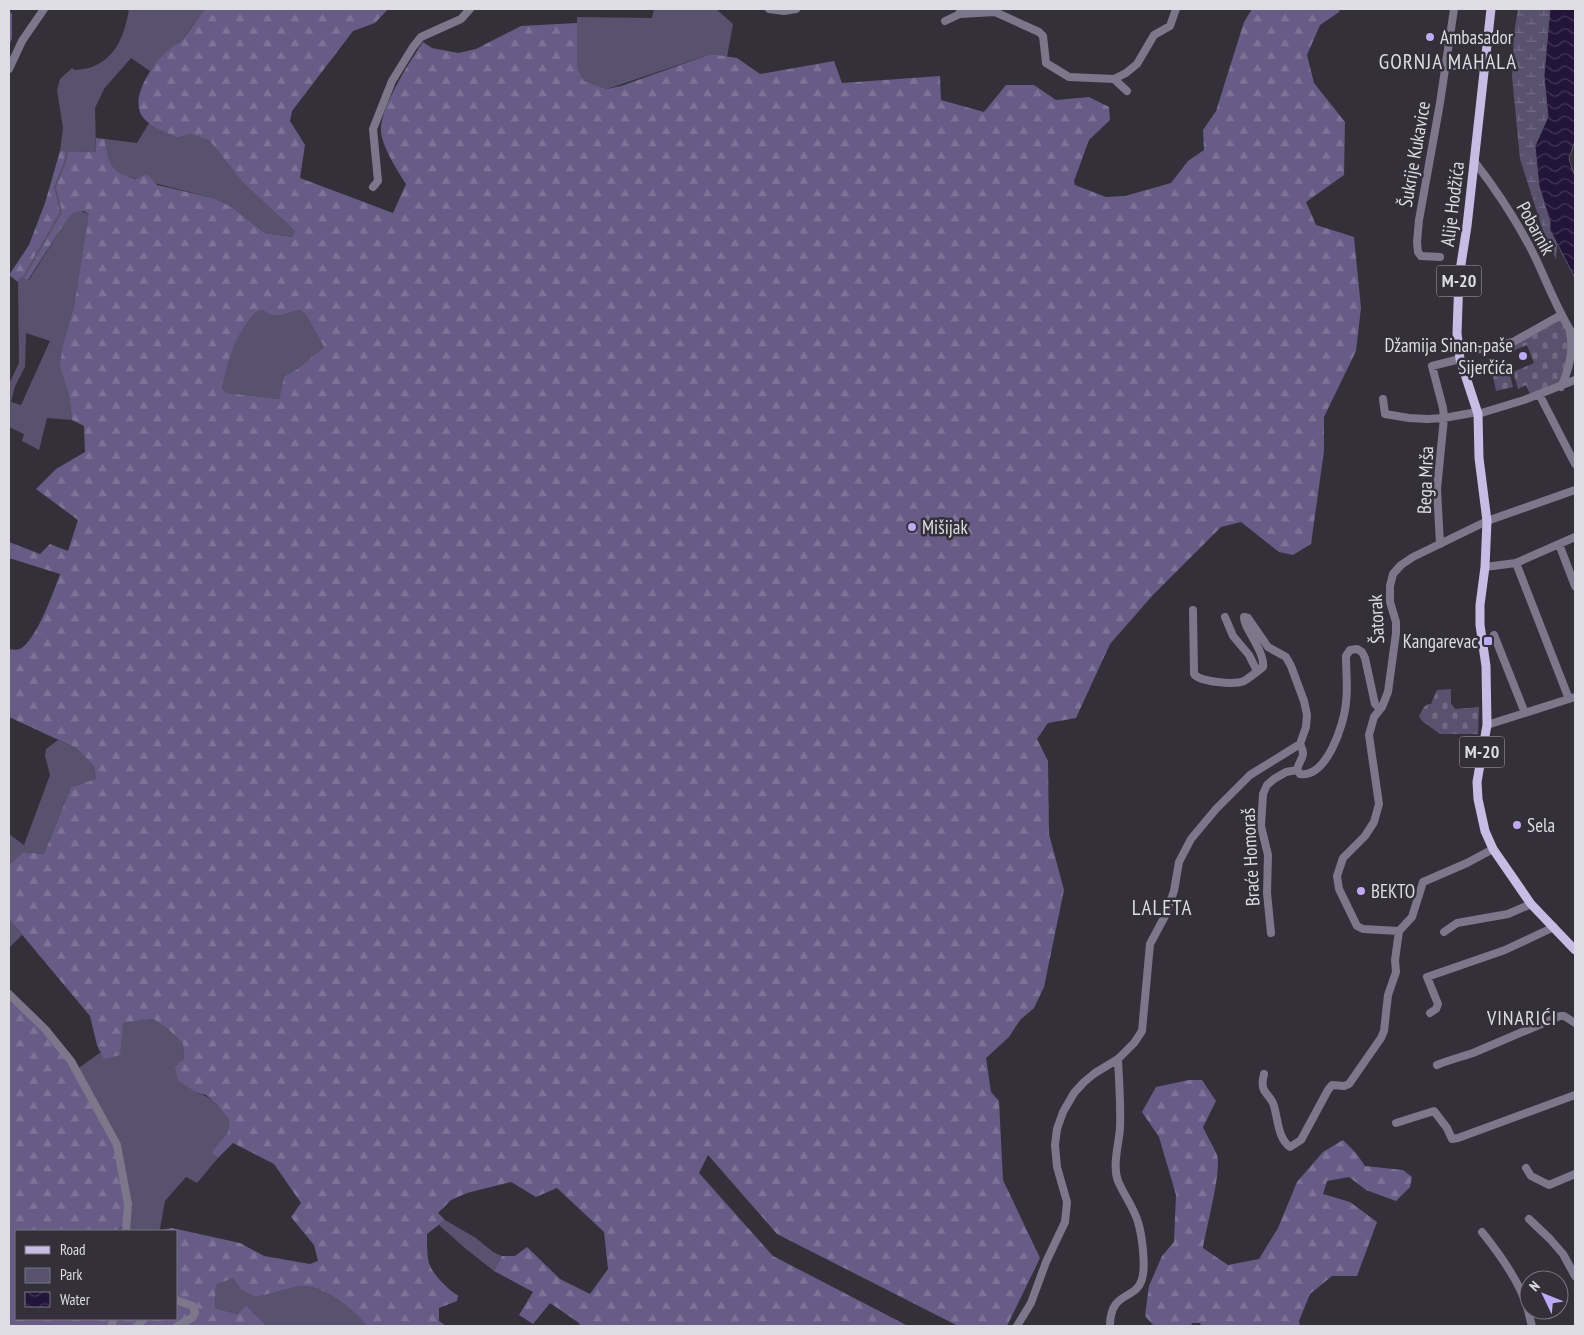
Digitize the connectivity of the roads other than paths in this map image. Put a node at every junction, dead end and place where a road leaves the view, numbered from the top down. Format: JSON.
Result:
{"nodes":[{"id":1,"x":44,"y":9,"type":"edge"},
{"id":2,"x":470,"y":9,"type":"edge"},
{"id":3,"x":769,"y":9,"type":"edge"},
{"id":4,"x":796,"y":9,"type":"edge"},
{"id":5,"x":1176,"y":9,"type":"edge"},
{"id":6,"x":1454,"y":9,"type":"edge"},
{"id":7,"x":1491,"y":9,"type":"edge"},
{"id":8,"x":960,"y":11,"type":"edge"},
{"id":9,"x":945,"y":21,"type":"dead end"},
{"id":10,"x":1446,"y":66,"type":"junction"},
{"id":11,"x":1485,"y":66,"type":"junction"},
{"id":12,"x":9,"y":69,"type":"edge"},
{"id":13,"x":1114,"y":79,"type":"junction"},
{"id":14,"x":1127,"y":91,"type":"dead end"},
{"id":15,"x":1474,"y":161,"type":"junction"},
{"id":16,"x":372,"y":187,"type":"dead end"},
{"id":17,"x":1440,"y":257,"type":"dead end"},
{"id":18,"x":1561,"y":315,"type":"junction"},
{"id":19,"x":1570,"y":331,"type":"junction"},
{"id":20,"x":1575,"y":338,"type":"edge"},
{"id":21,"x":1475,"y":350,"type":"dead end"},
{"id":22,"x":1460,"y":359,"type":"junction"},
{"id":23,"x":1575,"y":380,"type":"edge"},
{"id":24,"x":1561,"y":386,"type":"junction"},
{"id":25,"x":1539,"y":394,"type":"junction"},
{"id":26,"x":1383,"y":400,"type":"dead end"},
{"id":27,"x":1477,"y":413,"type":"junction"},
{"id":28,"x":1444,"y":418,"type":"junction"},
{"id":29,"x":1575,"y":464,"type":"edge"},
{"id":30,"x":1575,"y":490,"type":"edge"},
{"id":31,"x":1487,"y":521,"type":"junction"},
{"id":32,"x":1575,"y":537,"type":"edge"},
{"id":33,"x":1440,"y":544,"type":"junction"},
{"id":34,"x":1559,"y":544,"type":"junction"},
{"id":35,"x":1516,"y":563,"type":"junction"},
{"id":36,"x":1485,"y":567,"type":"junction"},
{"id":37,"x":1575,"y":586,"type":"edge"},
{"id":38,"x":1193,"y":610,"type":"dead end"},
{"id":39,"x":1225,"y":617,"type":"dead end"},
{"id":40,"x":1494,"y":635,"type":"dead end"},
{"id":41,"x":1257,"y":671,"type":"junction"},
{"id":42,"x":1572,"y":698,"type":"edge"},
{"id":43,"x":1380,"y":709,"type":"junction"},
{"id":44,"x":1525,"y":713,"type":"junction"},
{"id":45,"x":1487,"y":725,"type":"junction"},
{"id":46,"x":1300,"y":744,"type":"junction"},
{"id":47,"x":1297,"y":770,"type":"junction"},
{"id":48,"x":1493,"y":849,"type":"junction"},
{"id":49,"x":1531,"y":904,"type":"junction"},
{"id":50,"x":1554,"y":926,"type":"junction"},
{"id":51,"x":1399,"y":931,"type":"junction"},
{"id":52,"x":1444,"y":932,"type":"dead end"},
{"id":53,"x":1271,"y":933,"type":"dead end"},
{"id":54,"x":1575,"y":950,"type":"edge"},
{"id":55,"x":9,"y":994,"type":"edge"},
{"id":56,"x":1430,"y":1013,"type":"dead end"},
{"id":57,"x":1575,"y":1023,"type":"edge"},
{"id":58,"x":1118,"y":1059,"type":"junction"},
{"id":59,"x":1437,"y":1065,"type":"dead end"},
{"id":60,"x":1264,"y":1074,"type":"dead end"},
{"id":61,"x":1575,"y":1094,"type":"edge"},
{"id":62,"x":1396,"y":1123,"type":"dead end"},
{"id":63,"x":1526,"y":1168,"type":"dead end"},
{"id":64,"x":1575,"y":1174,"type":"edge"},
{"id":65,"x":1529,"y":1219,"type":"dead end"},
{"id":66,"x":126,"y":1230,"type":"edge"},
{"id":67,"x":1482,"y":1232,"type":"dead end"},
{"id":68,"x":1575,"y":1276,"type":"edge"},
{"id":69,"x":178,"y":1301,"type":"edge"},
{"id":70,"x":177,"y":1326,"type":"edge"},
{"id":71,"x":1017,"y":1326,"type":"edge"},
{"id":72,"x":1110,"y":1326,"type":"edge"},
{"id":73,"x":1532,"y":1326,"type":"edge"}],
"edges":[{"from":1,"to":12,"type":"street"},
{"from":2,"to":16,"type":"street"},
{"from":3,"to":4,"type":"street"},
{"from":5,"to":13,"type":"street"},
{"from":6,"to":10,"type":"street","name":"Šukrije Kukavice"},
{"from":7,"to":11,"type":"main road","name":"Alije Hodžića","number":"M-20"},
{"from":8,"to":9,"type":"street"},
{"from":8,"to":13,"type":"street"},
{"from":10,"to":11,"type":"street"},
{"from":10,"to":17,"type":"street","name":"Šukrije Kukavice"},
{"from":11,"to":15,"type":"main road","name":"Alije Hodžića","number":"M-20"},
{"from":13,"to":14,"type":"street"},
{"from":15,"to":18,"type":"street","name":"Pobarnik"},
{"from":15,"to":22,"type":"main road","name":"Alije Hodžića","number":"M-20"},
{"from":18,"to":19,"type":"street","name":"Pobarnik"},
{"from":18,"to":21,"type":"street"},
{"from":19,"to":20,"type":"street","name":"Pobarnik"},
{"from":19,"to":24,"type":"street","name":"Pobarnik"},
{"from":22,"to":27,"type":"main road","name":"Alije Hodžića","number":"M-20"},
{"from":22,"to":28,"type":"street","name":"Bega Mrša"},
{"from":23,"to":24,"type":"street"},
{"from":24,"to":25,"type":"street"},
{"from":25,"to":27,"type":"street"},
{"from":25,"to":29,"type":"street"},
{"from":26,"to":28,"type":"street"},
{"from":27,"to":28,"type":"street"},
{"from":27,"to":31,"type":"main road","name":"Alije Hodžića","number":"M-20"},
{"from":28,"to":33,"type":"street","name":"Bega Mrša"},
{"from":30,"to":31,"type":"street","name":"Šatorak"},
{"from":31,"to":33,"type":"street","name":"Šatorak"},
{"from":31,"to":36,"type":"main road","number":"M-20"},
{"from":32,"to":34,"type":"street"},
{"from":33,"to":43,"type":"street","name":"Šatorak"},
{"from":34,"to":35,"type":"street"},
{"from":34,"to":37,"type":"street"},
{"from":35,"to":36,"type":"street"},
{"from":35,"to":42,"type":"street"},
{"from":36,"to":45,"type":"main road","number":"M-20"},
{"from":38,"to":41,"type":"street"},
{"from":39,"to":41,"type":"street"},
{"from":40,"to":44,"type":"street"},
{"from":41,"to":46,"type":"street"},
{"from":42,"to":44,"type":"street"},
{"from":43,"to":47,"type":"street","name":"Braće Homoraš"},
{"from":43,"to":51,"type":"street"},
{"from":44,"to":45,"type":"street"},
{"from":45,"to":48,"type":"main road","number":"M-20"},
{"from":46,"to":47,"type":"street"},
{"from":46,"to":58,"type":"street","name":"Braće Homoraš"},
{"from":47,"to":53,"type":"street","name":"Braće Homoraš"},
{"from":48,"to":49,"type":"main road","number":"M-20"},
{"from":48,"to":51,"type":"street"},
{"from":49,"to":50,"type":"main road","number":"M-20"},
{"from":49,"to":52,"type":"street"},
{"from":50,"to":54,"type":"main road","number":"M-20"},
{"from":50,"to":56,"type":"street"},
{"from":51,"to":60,"type":"street"},
{"from":55,"to":66,"type":"street"},
{"from":57,"to":59,"type":"street"},
{"from":58,"to":71,"type":"street","name":"Braće Homoraš"},
{"from":58,"to":72,"type":"street"},
{"from":61,"to":62,"type":"street"},
{"from":63,"to":64,"type":"street"},
{"from":65,"to":68,"type":"street"},
{"from":67,"to":73,"type":"street"},
{"from":69,"to":70,"type":"street"}]}
